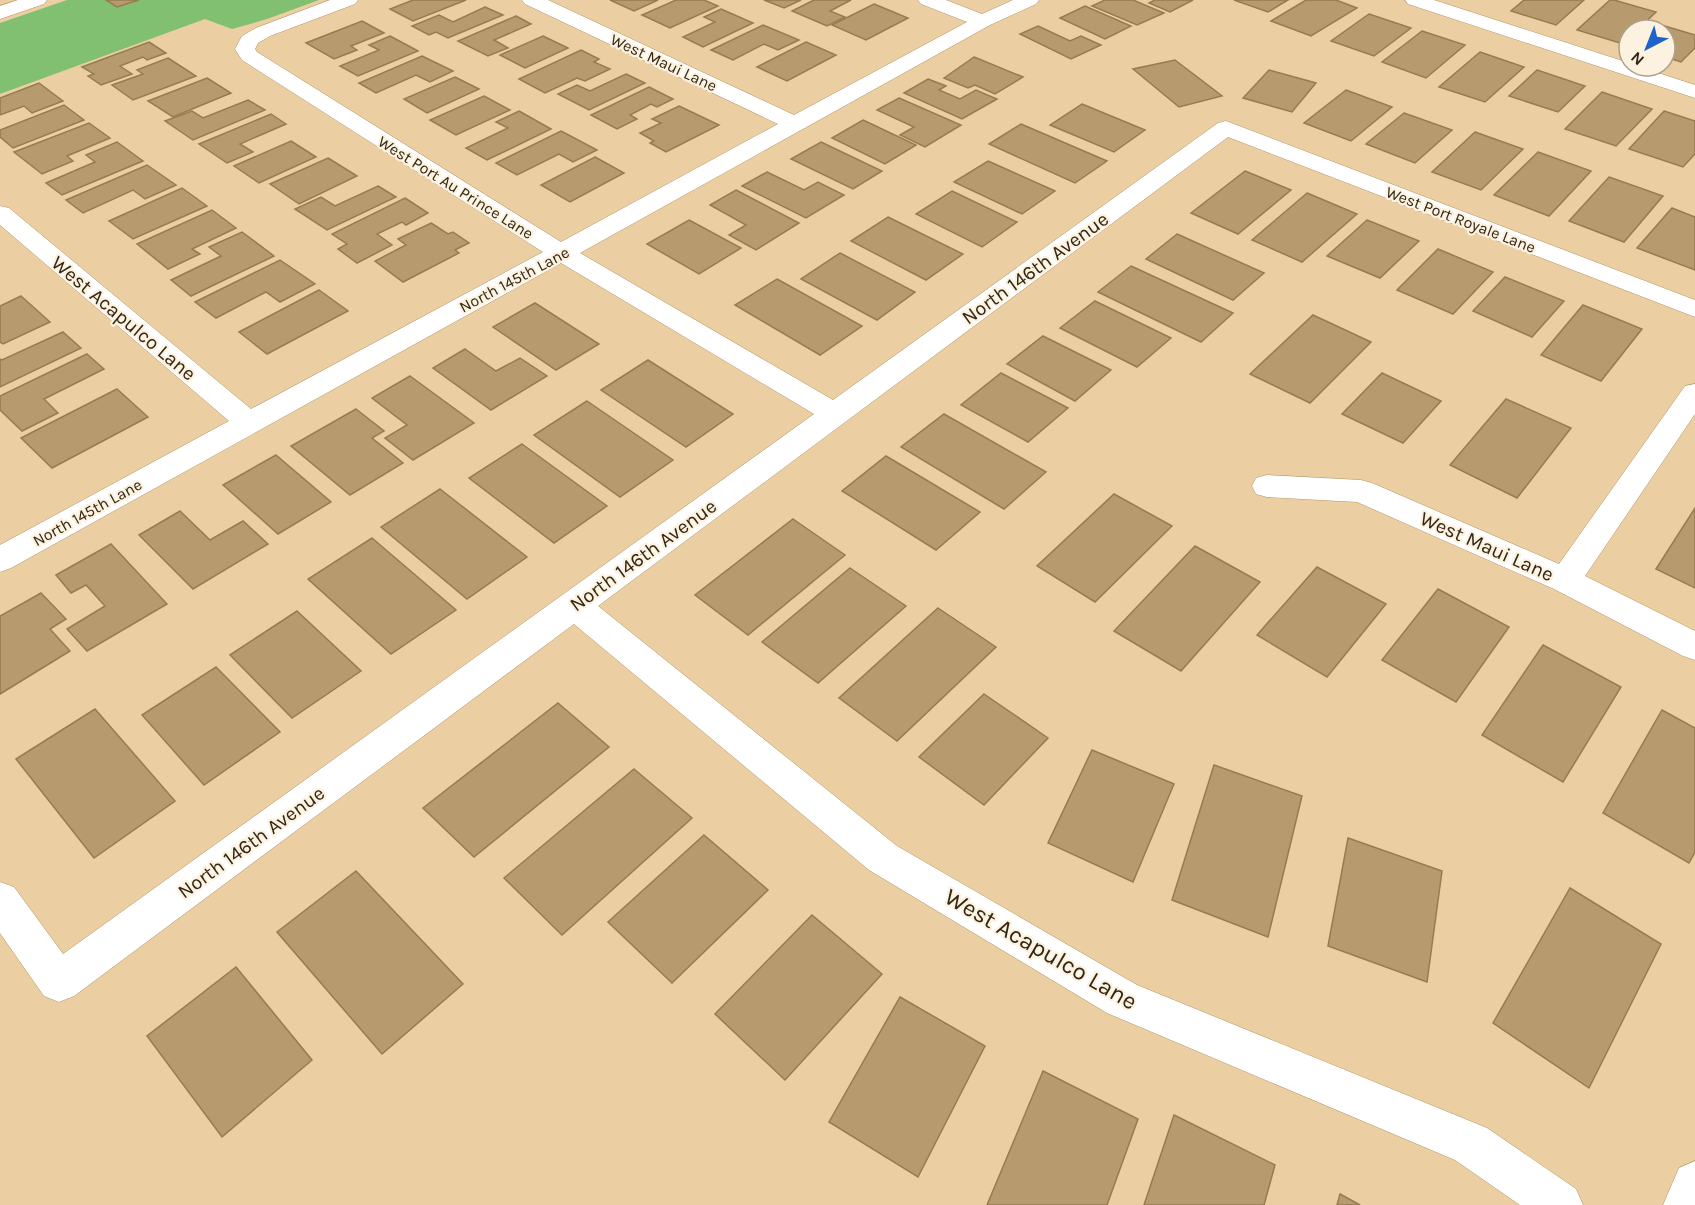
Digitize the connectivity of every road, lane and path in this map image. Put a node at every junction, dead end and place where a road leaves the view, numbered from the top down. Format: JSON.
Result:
{"nodes":[{"id":1,"x":37,"y":0,"type":"edge"},
{"id":2,"x":348,"y":0,"type":"edge"},
{"id":3,"x":532,"y":0,"type":"edge"},
{"id":4,"x":928,"y":0,"type":"edge"},
{"id":5,"x":1029,"y":0,"type":"edge"},
{"id":6,"x":1415,"y":0,"type":"edge"},
{"id":7,"x":0,"y":13,"type":"edge"},
{"id":8,"x":983,"y":21,"type":"junction"},
{"id":9,"x":1695,"y":92,"type":"edge"},
{"id":10,"x":795,"y":124,"type":"junction"},
{"id":11,"x":1226,"y":128,"type":"joint"},
{"id":12,"x":0,"y":213,"type":"edge"},
{"id":13,"x":562,"y":253,"type":"junction"},
{"id":14,"x":1695,"y":309,"type":"edge"},
{"id":15,"x":1695,"y":393,"type":"edge"},
{"id":16,"x":835,"y":414,"type":"junction"},
{"id":17,"x":248,"y":422,"type":"junction"},
{"id":18,"x":1267,"y":486,"type":"dead end"},
{"id":19,"x":0,"y":560,"type":"edge"},
{"id":20,"x":1565,"y":580,"type":"junction"},
{"id":21,"x":574,"y":605,"type":"junction"},
{"id":22,"x":1695,"y":647,"type":"edge"},
{"id":23,"x":0,"y":900,"type":"edge"},
{"id":24,"x":1695,"y":1184,"type":"edge"},
{"id":25,"x":1560,"y":1205,"type":"edge"},
{"id":26,"x":1686,"y":1205,"type":"edge"}],
"edges":[{"from":1,"to":7,"type":"street"},
{"from":2,"to":13,"type":"street","name":"West Port Au Prince Lane"},
{"from":3,"to":10,"type":"street","name":"West Maui Lane"},
{"from":4,"to":8,"type":"street"},
{"from":5,"to":8,"type":"street","name":"North 145th Lane"},
{"from":6,"to":9,"type":"street"},
{"from":8,"to":10,"type":"street","name":"North 145th Lane"},
{"from":10,"to":13,"type":"street","name":"North 145th Lane"},
{"from":11,"to":14,"type":"street","name":"West Port Royale Lane"},
{"from":11,"to":16,"type":"street","name":"North 146th Avenue"},
{"from":12,"to":17,"type":"street","name":"West Acapulco Lane"},
{"from":13,"to":16,"type":"street","name":"West Port Au Prince Lane"},
{"from":13,"to":17,"type":"street","name":"North 145th Lane"},
{"from":15,"to":20,"type":"street"},
{"from":16,"to":21,"type":"street","name":"North 146th Avenue"},
{"from":17,"to":19,"type":"street","name":"North 145th Lane"},
{"from":18,"to":20,"type":"street","name":"West Maui Lane"},
{"from":20,"to":22,"type":"street","name":"West Maui Lane"},
{"from":21,"to":23,"type":"street","name":"North 146th Avenue"},
{"from":21,"to":25,"type":"street","name":"West Acapulco Lane"},
{"from":24,"to":26,"type":"street"}]}
